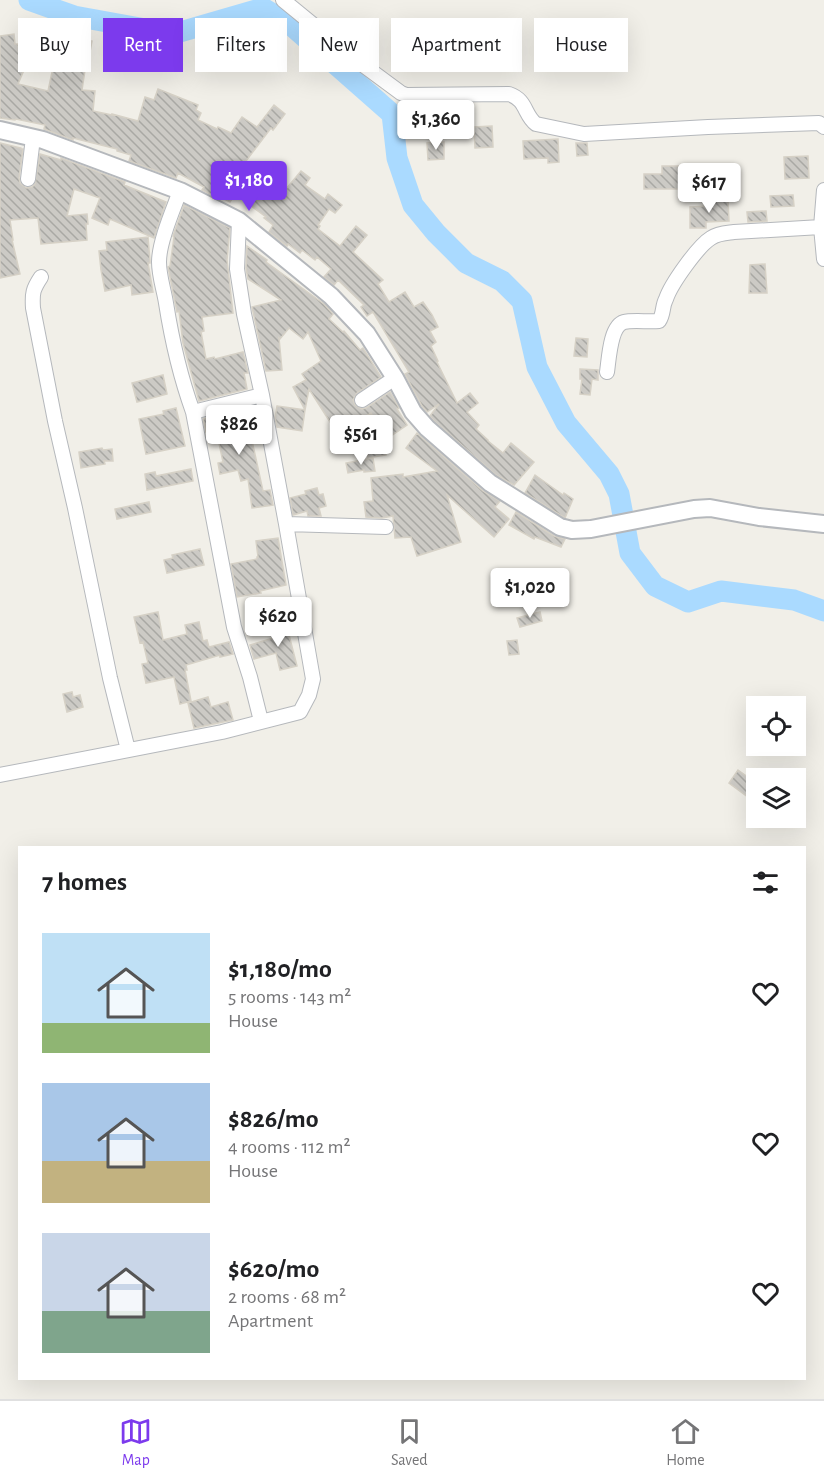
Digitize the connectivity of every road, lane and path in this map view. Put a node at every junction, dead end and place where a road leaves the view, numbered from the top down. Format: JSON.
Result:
{"nodes":[{"id":1,"x":282,"y":0,"type":"edge"},
{"id":2,"x":824,"y":127,"type":"edge"},
{"id":3,"x":0,"y":130,"type":"edge"},
{"id":4,"x":33,"y":138,"type":"junction"},
{"id":5,"x":28,"y":179,"type":"dead end"},
{"id":6,"x":824,"y":190,"type":"edge"},
{"id":7,"x":180,"y":191,"type":"junction"},
{"id":8,"x":240,"y":221,"type":"junction"},
{"id":9,"x":821,"y":227,"type":"junction"},
{"id":10,"x":824,"y":260,"type":"edge"},
{"id":11,"x":41,"y":277,"type":"dead end"},
{"id":12,"x":607,"y":372,"type":"dead end"},
{"id":13,"x":395,"y":378,"type":"junction"},
{"id":14,"x":262,"y":395,"type":"junction"},
{"id":15,"x":362,"y":400,"type":"dead end"},
{"id":16,"x":192,"y":412,"type":"junction"},
{"id":17,"x":286,"y":524,"type":"junction"},
{"id":18,"x":824,"y":524,"type":"edge"},
{"id":19,"x":386,"y":527,"type":"dead end"},
{"id":20,"x":261,"y":721,"type":"junction"},
{"id":21,"x":128,"y":750,"type":"junction"},
{"id":22,"x":0,"y":776,"type":"edge"}],
"edges":[{"from":1,"to":2,"type":"street"},
{"from":3,"to":4,"type":"street"},
{"from":4,"to":5,"type":"street"},
{"from":4,"to":7,"type":"street"},
{"from":6,"to":9,"type":"street"},
{"from":7,"to":8,"type":"street"},
{"from":7,"to":16,"type":"street"},
{"from":8,"to":13,"type":"street"},
{"from":8,"to":14,"type":"street"},
{"from":9,"to":10,"type":"street"},
{"from":9,"to":12,"type":"street"},
{"from":11,"to":21,"type":"street"},
{"from":13,"to":15,"type":"street"},
{"from":13,"to":18,"type":"street"},
{"from":14,"to":16,"type":"street"},
{"from":14,"to":17,"type":"street"},
{"from":16,"to":20,"type":"street"},
{"from":17,"to":19,"type":"street"},
{"from":17,"to":20,"type":"street"},
{"from":20,"to":21,"type":"street"},
{"from":21,"to":22,"type":"street"}]}
